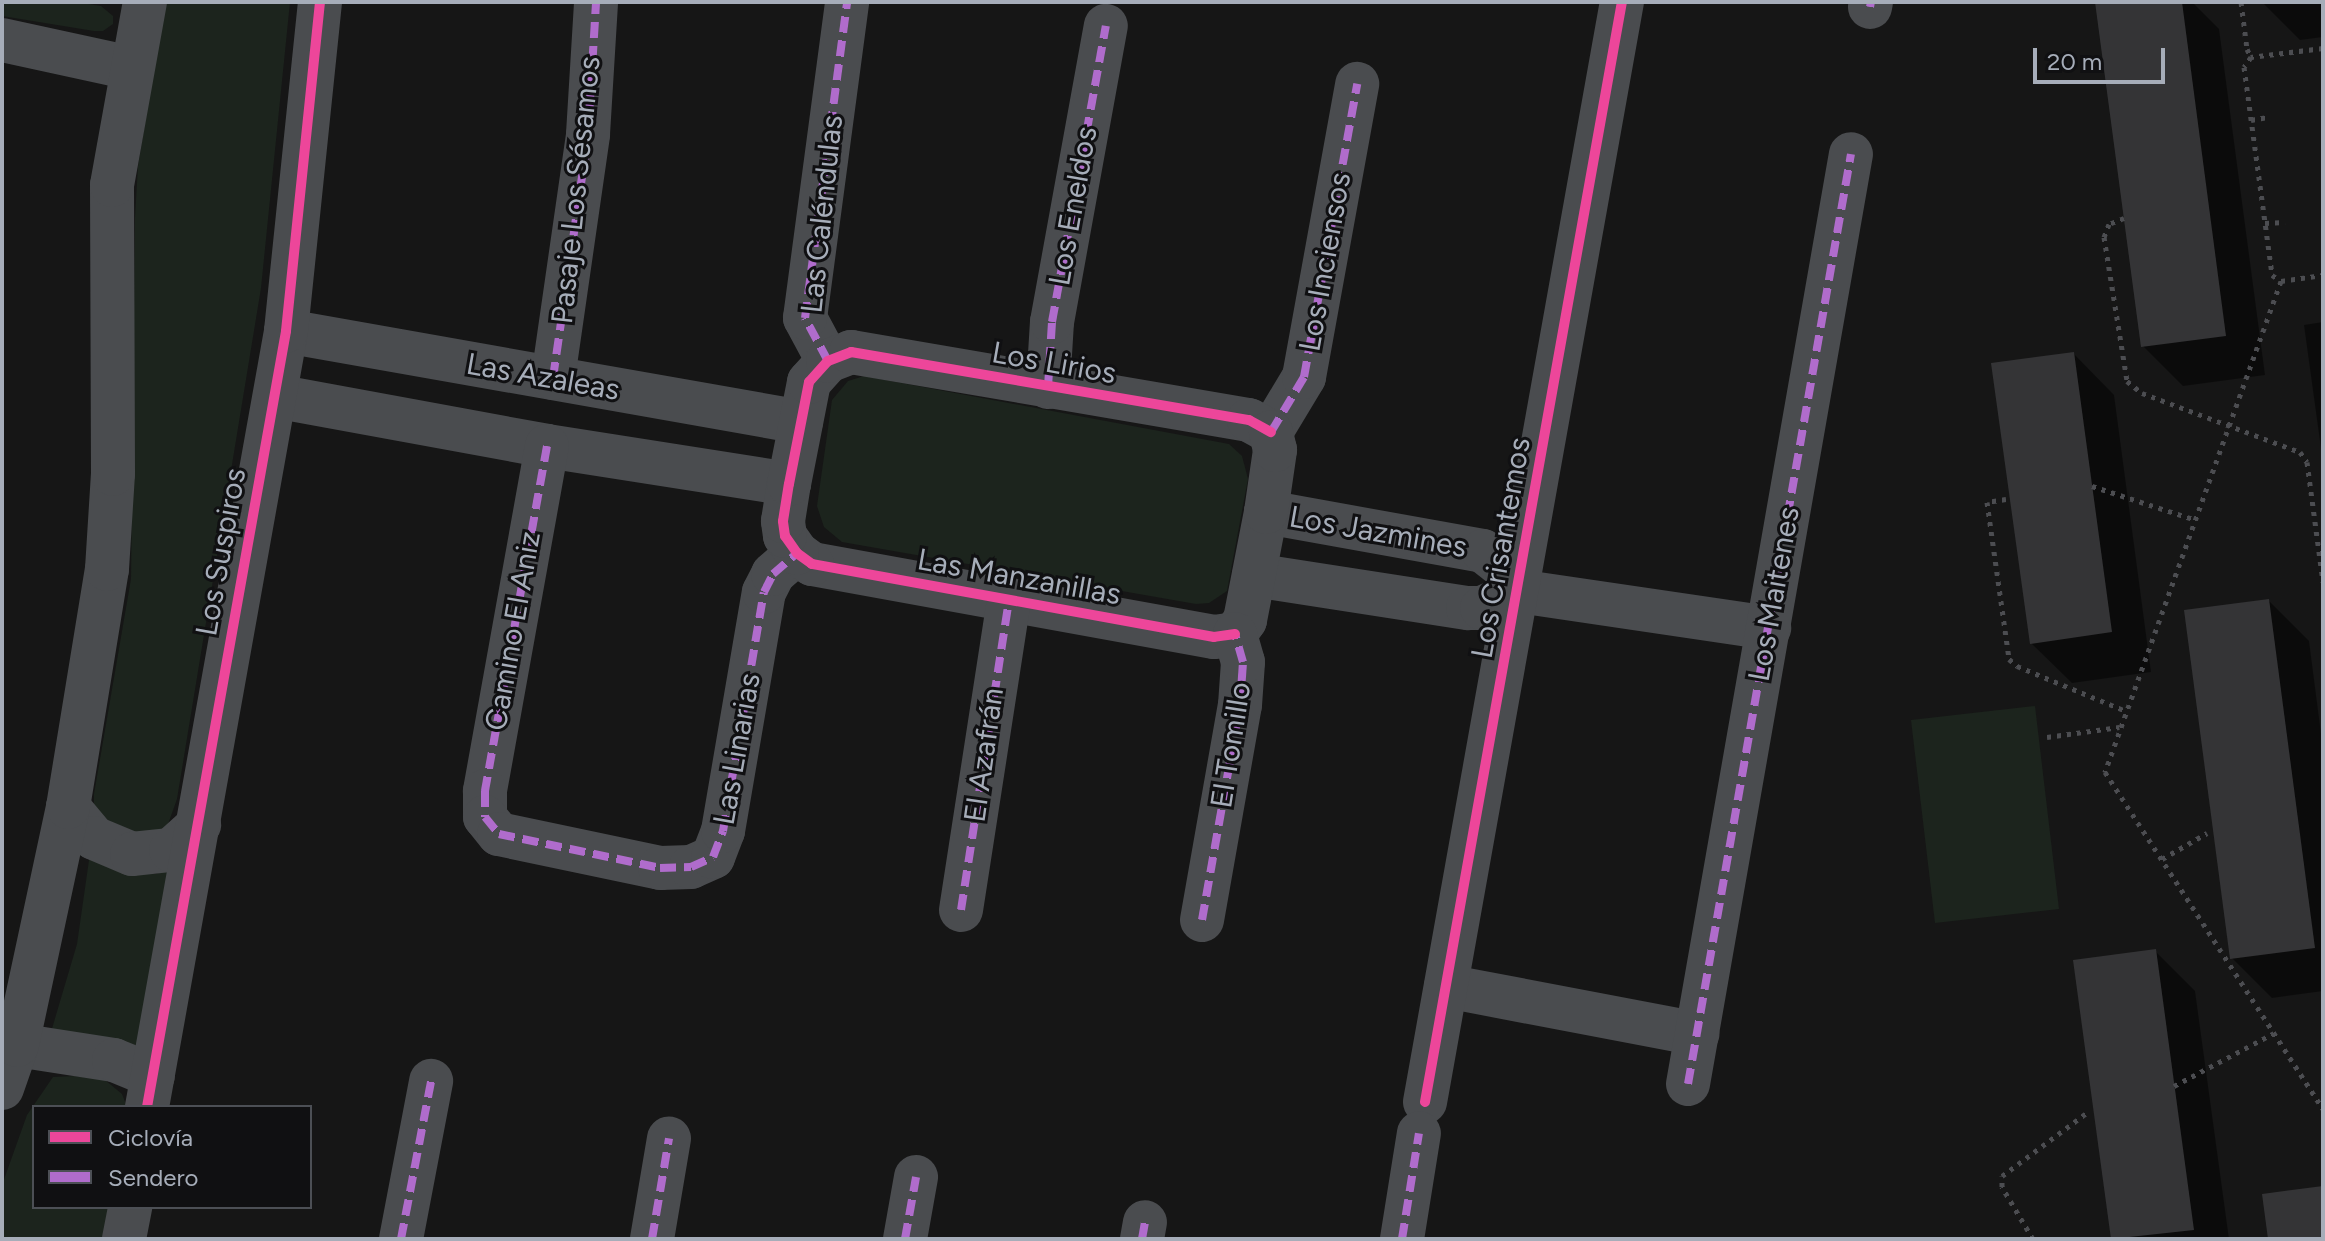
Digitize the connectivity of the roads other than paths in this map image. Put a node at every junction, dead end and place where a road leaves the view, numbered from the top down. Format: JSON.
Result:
{"nodes":[{"id":1,"x":145,"y":2,"type":"edge"},
{"id":2,"x":320,"y":2,"type":"edge"},
{"id":3,"x":596,"y":2,"type":"edge"},
{"id":4,"x":847,"y":2,"type":"edge"},
{"id":5,"x":1622,"y":2,"type":"edge"},
{"id":6,"x":1106,"y":26,"type":"dead end"},
{"id":7,"x":2,"y":40,"type":"edge"},
{"id":8,"x":131,"y":68,"type":"junction"},
{"id":9,"x":1357,"y":84,"type":"dead end"},
{"id":10,"x":1851,"y":154,"type":"dead end"},
{"id":11,"x":286,"y":331,"type":"junction"},
{"id":12,"x":828,"y":361,"type":"junction"},
{"id":13,"x":553,"y":378,"type":"junction"},
{"id":14,"x":1048,"y":387,"type":"junction"},
{"id":15,"x":275,"y":396,"type":"junction"},
{"id":16,"x":801,"y":422,"type":"junction"},
{"id":17,"x":1271,"y":432,"type":"junction"},
{"id":18,"x":547,"y":446,"type":"junction"},
{"id":19,"x":789,"y":484,"type":"junction"},
{"id":20,"x":1266,"y":512,"type":"junction"},
{"id":21,"x":797,"y":553,"type":"junction"},
{"id":22,"x":1254,"y":575,"type":"junction"},
{"id":23,"x":1518,"y":591,"type":"junction"},
{"id":24,"x":1009,"y":600,"type":"junction"},
{"id":25,"x":1769,"y":628,"type":"junction"},
{"id":26,"x":1235,"y":634,"type":"junction"},
{"id":27,"x":68,"y":807,"type":"junction"},
{"id":28,"x":485,"y":817,"type":"joint"},
{"id":29,"x":199,"y":825,"type":"junction"},
{"id":30,"x":961,"y":910,"type":"dead end"},
{"id":31,"x":1202,"y":920,"type":"dead end"},
{"id":32,"x":1446,"y":986,"type":"junction"},
{"id":33,"x":1697,"y":1034,"type":"junction"},
{"id":34,"x":17,"y":1045,"type":"junction"},
{"id":35,"x":431,"y":1081,"type":"dead end"},
{"id":36,"x":1688,"y":1084,"type":"dead end"},
{"id":37,"x":2,"y":1088,"type":"edge"},
{"id":38,"x":150,"y":1091,"type":"edge"},
{"id":39,"x":669,"y":1138,"type":"dead end"},
{"id":40,"x":916,"y":1177,"type":"dead end"},
{"id":41,"x":130,"y":1209,"type":"edge"},
{"id":42,"x":1405,"y":1238,"type":"edge"},
{"id":43,"x":124,"y":1239,"type":"edge"},
{"id":44,"x":401,"y":1239,"type":"edge"},
{"id":45,"x":652,"y":1239,"type":"edge"},
{"id":46,"x":905,"y":1239,"type":"edge"}],
"edges":[{"from":1,"to":8,"type":"street"},
{"from":2,"to":11,"type":"street","name":"Los Suspiros"},
{"from":3,"to":13,"type":"street","name":"Pasaje Los Sésamos"},
{"from":4,"to":12,"type":"street","name":"Las Caléndulas"},
{"from":5,"to":23,"type":"street","name":"Los Crisantemos"},
{"from":6,"to":14,"type":"street","name":"Los Eneldos"},
{"from":7,"to":8,"type":"street"},
{"from":8,"to":27,"type":"street"},
{"from":9,"to":17,"type":"street","name":"Los Inciensos"},
{"from":10,"to":25,"type":"street","name":"Los Maitenes"},
{"from":11,"to":13,"type":"street","name":"Las Azaleas"},
{"from":11,"to":15,"type":"street","name":"Los Suspiros"},
{"from":12,"to":14,"type":"street","name":"Los Lirios"},
{"from":12,"to":16,"type":"street"},
{"from":13,"to":16,"type":"street","name":"Las Azaleas"},
{"from":14,"to":17,"type":"street","name":"Los Lirios"},
{"from":15,"to":18,"type":"street"},
{"from":15,"to":29,"type":"street","name":"Los Suspiros"},
{"from":16,"to":19,"type":"street"},
{"from":17,"to":20,"type":"street"},
{"from":18,"to":19,"type":"street"},
{"from":18,"to":28,"type":"street","name":"Camino El Aniz"},
{"from":19,"to":21,"type":"street"},
{"from":20,"to":22,"type":"street"},
{"from":20,"to":23,"type":"street","name":"Los Jazmines"},
{"from":21,"to":24,"type":"street","name":"Las Manzanillas"},
{"from":21,"to":28,"type":"street","name":"Las Linarias"},
{"from":22,"to":23,"type":"street","name":"Los Jazmines"},
{"from":22,"to":26,"type":"street"},
{"from":23,"to":25,"type":"street"},
{"from":23,"to":32,"type":"street","name":"Los Crisantemos"},
{"from":24,"to":26,"type":"street","name":"Las Manzanillas"},
{"from":24,"to":30,"type":"street","name":"El Azafrán"},
{"from":25,"to":33,"type":"street","name":"Los Maitenes"},
{"from":26,"to":31,"type":"street","name":"El Tomillo"},
{"from":27,"to":29,"type":"street"},
{"from":27,"to":34,"type":"street"},
{"from":29,"to":38,"type":"street","name":"Los Suspiros"},
{"from":32,"to":33,"type":"street"},
{"from":32,"to":42,"type":"street","name":"Los Crisantemos"},
{"from":33,"to":36,"type":"street","name":"Los Maitenes"},
{"from":34,"to":37,"type":"street"},
{"from":34,"to":38,"type":"street"},
{"from":35,"to":44,"type":"street"},
{"from":39,"to":45,"type":"street"},
{"from":40,"to":46,"type":"street"},
{"from":41,"to":43,"type":"street"}]}
